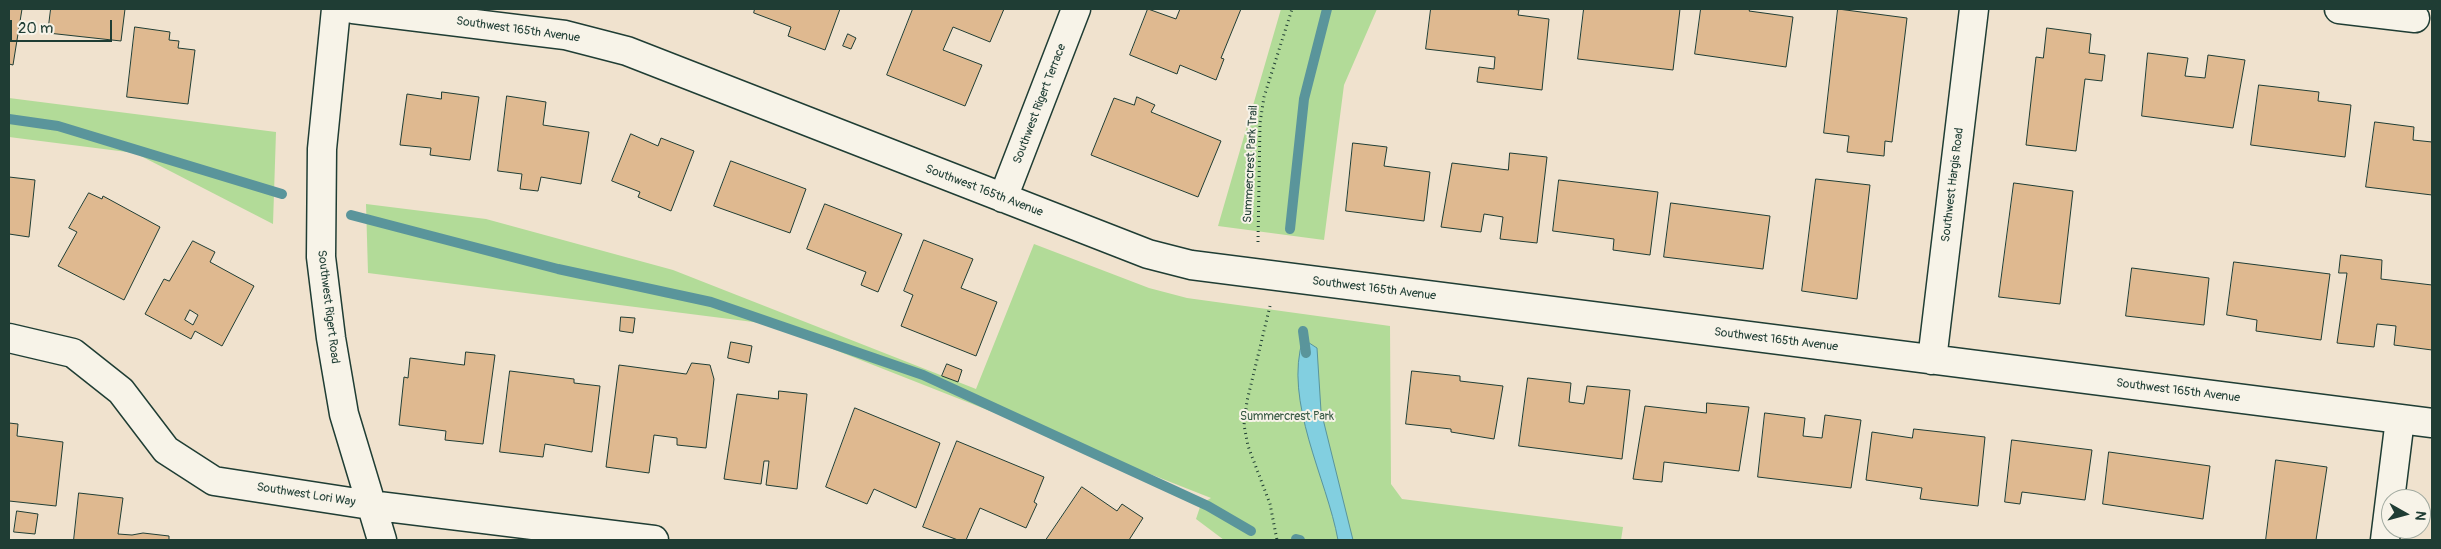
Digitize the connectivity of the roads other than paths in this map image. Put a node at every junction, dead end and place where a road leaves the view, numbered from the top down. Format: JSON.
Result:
{"nodes":[{"id":1,"x":336,"y":9,"type":"edge"},
{"id":2,"x":353,"y":9,"type":"edge"},
{"id":3,"x":1076,"y":9,"type":"edge"},
{"id":4,"x":1974,"y":9,"type":"edge"},
{"id":5,"x":2339,"y":9,"type":"edge"},
{"id":6,"x":2415,"y":18,"type":"dead end"},
{"id":7,"x":1003,"y":198,"type":"junction"},
{"id":8,"x":9,"y":338,"type":"edge"},
{"id":9,"x":1932,"y":360,"type":"junction"},
{"id":10,"x":2400,"y":419,"type":"junction"},
{"id":11,"x":2432,"y":423,"type":"edge"},
{"id":12,"x":370,"y":505,"type":"junction"},
{"id":13,"x":382,"y":540,"type":"edge"},
{"id":14,"x":654,"y":540,"type":"edge"},
{"id":15,"x":2385,"y":540,"type":"edge"}],
"edges":[{"from":1,"to":12,"type":"street","name":"Southwest Rigert Road"},
{"from":2,"to":7,"type":"street","name":"Southwest 165th Avenue"},
{"from":3,"to":7,"type":"street","name":"Southwest Rigert Terrace"},
{"from":4,"to":9,"type":"street","name":"Southwest Hargis Road"},
{"from":5,"to":6,"type":"street"},
{"from":7,"to":9,"type":"street","name":"Southwest 165th Avenue"},
{"from":8,"to":12,"type":"street","name":"Southwest Lori Way"},
{"from":9,"to":10,"type":"street","name":"Southwest 165th Avenue"},
{"from":10,"to":11,"type":"street","name":"Southwest 165th Avenue"},
{"from":10,"to":15,"type":"street"},
{"from":12,"to":13,"type":"street","name":"Southwest Rigert Road"},
{"from":12,"to":14,"type":"street","name":"Southwest Lori Way"}]}
